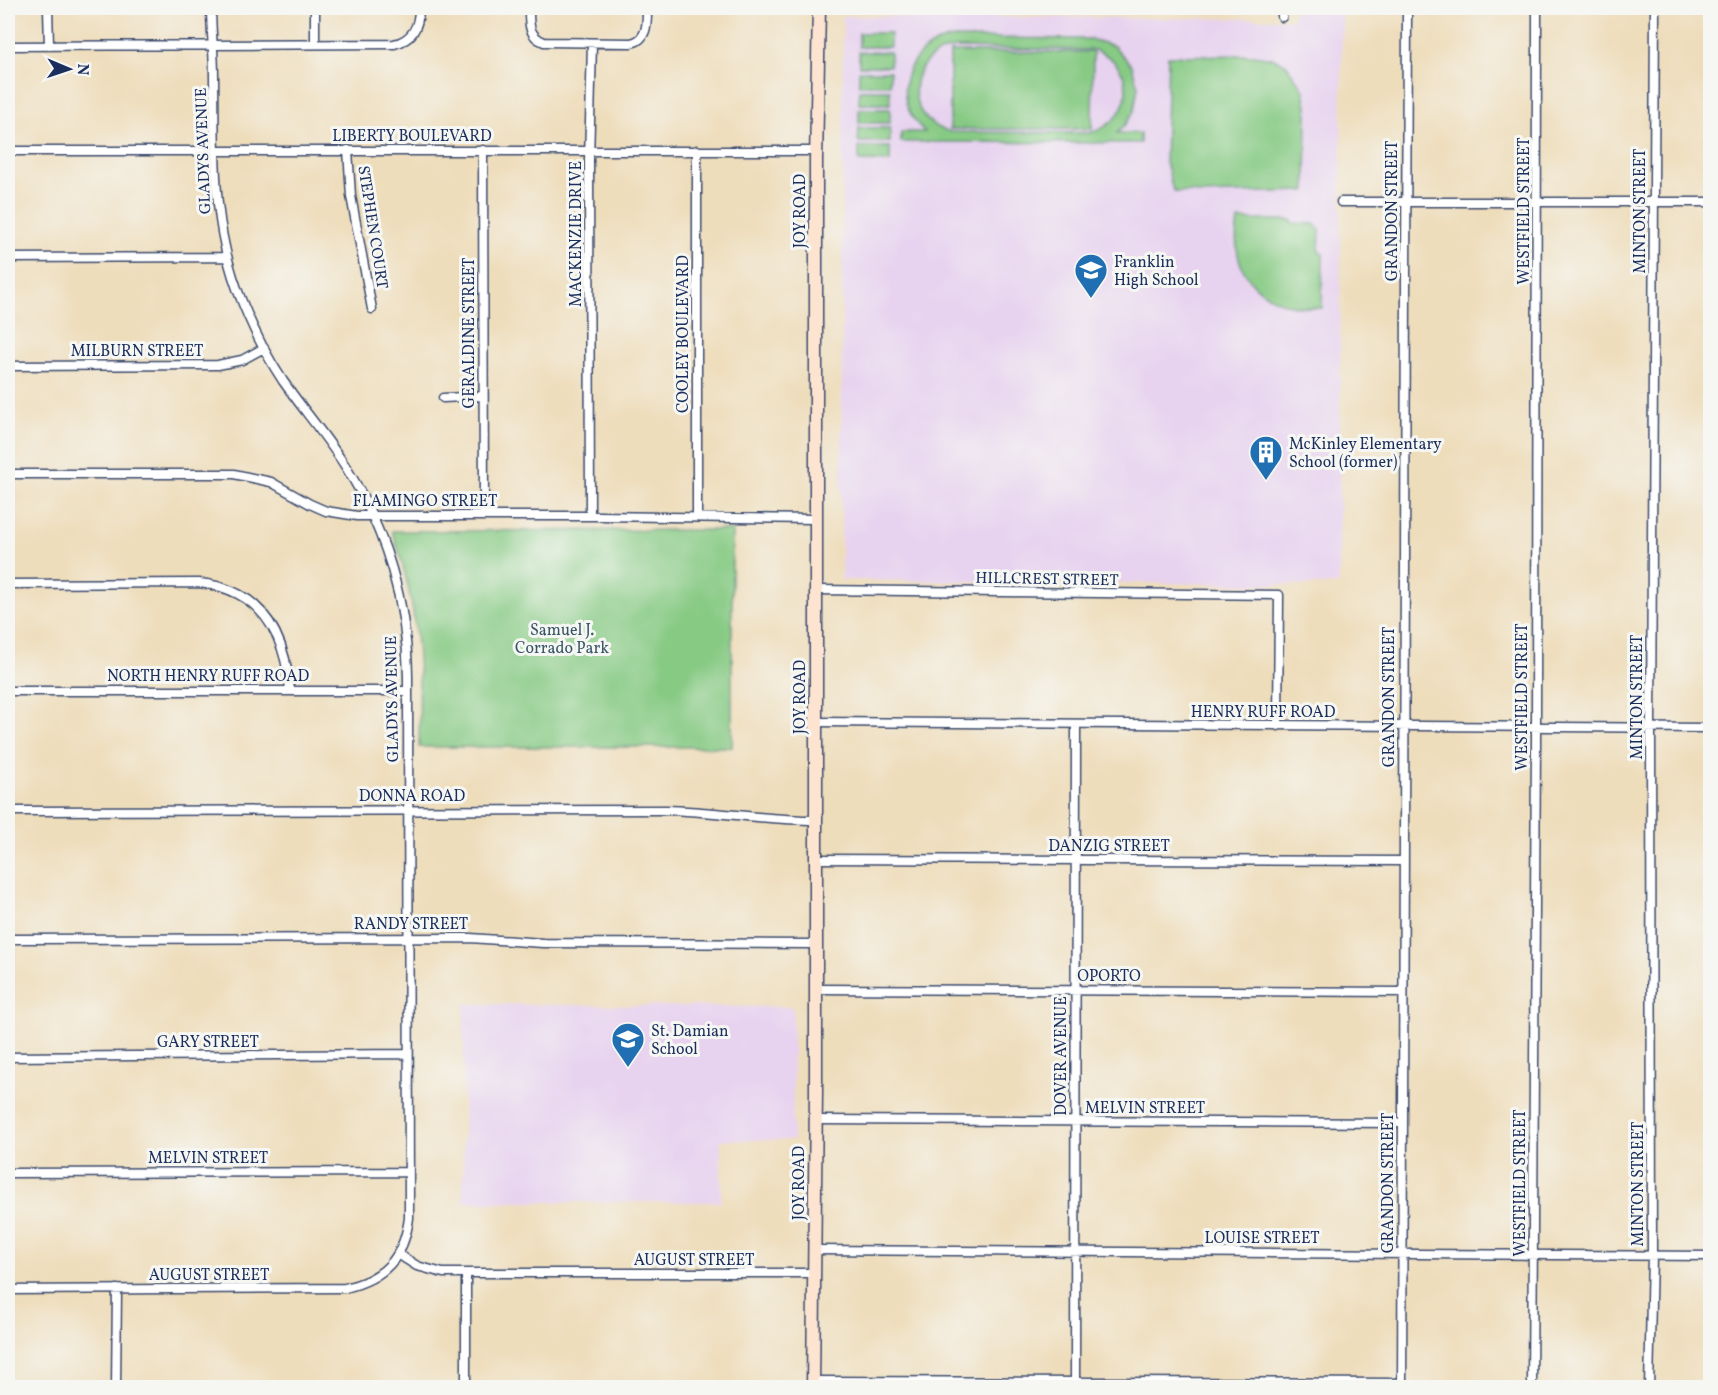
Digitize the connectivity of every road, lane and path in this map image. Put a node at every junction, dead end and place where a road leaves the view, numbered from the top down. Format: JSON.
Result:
{"nodes":[{"id":1,"x":48,"y":8,"type":"edge"},
{"id":2,"x":211,"y":8,"type":"edge"},
{"id":3,"x":315,"y":8,"type":"edge"},
{"id":4,"x":419,"y":8,"type":"edge"},
{"id":5,"x":530,"y":8,"type":"edge"},
{"id":6,"x":647,"y":8,"type":"edge"},
{"id":7,"x":819,"y":8,"type":"edge"},
{"id":8,"x":1407,"y":8,"type":"edge"},
{"id":9,"x":1538,"y":8,"type":"edge"},
{"id":10,"x":1655,"y":8,"type":"edge"},
{"id":11,"x":592,"y":43,"type":"junction"},
{"id":12,"x":212,"y":44,"type":"junction"},
{"id":13,"x":315,"y":44,"type":"junction"},
{"id":14,"x":8,"y":46,"type":"edge"},
{"id":15,"x":48,"y":46,"type":"junction"},
{"id":16,"x":348,"y":150,"type":"junction"},
{"id":17,"x":483,"y":150,"type":"junction"},
{"id":18,"x":591,"y":150,"type":"junction"},
{"id":19,"x":697,"y":150,"type":"junction"},
{"id":20,"x":8,"y":151,"type":"edge"},
{"id":21,"x":214,"y":151,"type":"junction"},
{"id":22,"x":816,"y":151,"type":"junction"},
{"id":23,"x":1341,"y":202,"type":"dead end"},
{"id":24,"x":1406,"y":202,"type":"junction"},
{"id":25,"x":1538,"y":202,"type":"junction"},
{"id":26,"x":1710,"y":202,"type":"edge"},
{"id":27,"x":1654,"y":203,"type":"junction"},
{"id":28,"x":227,"y":257,"type":"junction"},
{"id":29,"x":8,"y":258,"type":"edge"},
{"id":30,"x":372,"y":309,"type":"dead end"},
{"id":31,"x":264,"y":348,"type":"junction"},
{"id":32,"x":8,"y":366,"type":"edge"},
{"id":33,"x":483,"y":396,"type":"junction"},
{"id":34,"x":443,"y":398,"type":"dead end"},
{"id":35,"x":8,"y":474,"type":"edge"},
{"id":36,"x":372,"y":516,"type":"junction"},
{"id":37,"x":484,"y":516,"type":"junction"},
{"id":38,"x":590,"y":516,"type":"junction"},
{"id":39,"x":698,"y":517,"type":"junction"},
{"id":40,"x":815,"y":519,"type":"junction"},
{"id":41,"x":8,"y":584,"type":"edge"},
{"id":42,"x":815,"y":590,"type":"junction"},
{"id":43,"x":290,"y":690,"type":"junction"},
{"id":44,"x":8,"y":691,"type":"edge"},
{"id":45,"x":408,"y":691,"type":"junction"},
{"id":46,"x":815,"y":722,"type":"junction"},
{"id":47,"x":1076,"y":724,"type":"junction"},
{"id":48,"x":1278,"y":726,"type":"junction"},
{"id":49,"x":1403,"y":727,"type":"junction"},
{"id":50,"x":1650,"y":727,"type":"junction"},
{"id":51,"x":1536,"y":728,"type":"junction"},
{"id":52,"x":1710,"y":728,"type":"edge"},
{"id":53,"x":408,"y":810,"type":"junction"},
{"id":54,"x":8,"y":811,"type":"edge"},
{"id":55,"x":815,"y":820,"type":"junction"},
{"id":56,"x":815,"y":859,"type":"junction"},
{"id":57,"x":1076,"y":860,"type":"junction"},
{"id":58,"x":1403,"y":861,"type":"junction"},
{"id":59,"x":408,"y":937,"type":"junction"},
{"id":60,"x":8,"y":939,"type":"edge"},
{"id":61,"x":814,"y":944,"type":"junction"},
{"id":62,"x":815,"y":989,"type":"junction"},
{"id":63,"x":1076,"y":990,"type":"junction"},
{"id":64,"x":1403,"y":992,"type":"junction"},
{"id":65,"x":408,"y":1054,"type":"junction"},
{"id":66,"x":8,"y":1057,"type":"edge"},
{"id":67,"x":814,"y":1120,"type":"junction"},
{"id":68,"x":1076,"y":1121,"type":"junction"},
{"id":69,"x":1403,"y":1123,"type":"junction"},
{"id":70,"x":408,"y":1172,"type":"junction"},
{"id":71,"x":8,"y":1173,"type":"edge"},
{"id":72,"x":814,"y":1250,"type":"junction"},
{"id":73,"x":1075,"y":1251,"type":"junction"},
{"id":74,"x":1402,"y":1253,"type":"junction"},
{"id":75,"x":398,"y":1254,"type":"junction"},
{"id":76,"x":1534,"y":1255,"type":"junction"},
{"id":77,"x":1652,"y":1256,"type":"junction"},
{"id":78,"x":1710,"y":1256,"type":"edge"},
{"id":79,"x":814,"y":1273,"type":"junction"},
{"id":80,"x":466,"y":1274,"type":"junction"},
{"id":81,"x":117,"y":1289,"type":"junction"},
{"id":82,"x":8,"y":1290,"type":"edge"},
{"id":83,"x":813,"y":1384,"type":"edge"},
{"id":84,"x":1075,"y":1384,"type":"edge"},
{"id":85,"x":1402,"y":1385,"type":"edge"},
{"id":86,"x":116,"y":1388,"type":"edge"},
{"id":87,"x":466,"y":1388,"type":"edge"},
{"id":88,"x":1532,"y":1388,"type":"edge"},
{"id":89,"x":1649,"y":1388,"type":"edge"}],
"edges":[{"from":1,"to":15,"type":"street"},
{"from":2,"to":12,"type":"street","name":"GLADYS AVENUE"},
{"from":3,"to":13,"type":"street"},
{"from":4,"to":13,"type":"street"},
{"from":5,"to":11,"type":"street"},
{"from":6,"to":11,"type":"street"},
{"from":7,"to":22,"type":"street","name":"JOY ROAD"},
{"from":8,"to":24,"type":"street","name":"GRANDON STREET"},
{"from":9,"to":25,"type":"street","name":"WESTFIELD STREET"},
{"from":10,"to":27,"type":"street","name":"MINTON STREET"},
{"from":11,"to":18,"type":"street","name":"MACKENZIE DRIVE"},
{"from":12,"to":13,"type":"street"},
{"from":12,"to":15,"type":"street"},
{"from":12,"to":21,"type":"street","name":"GLADYS AVENUE"},
{"from":14,"to":15,"type":"street"},
{"from":16,"to":17,"type":"street","name":"LIBERTY BOULEVARD"},
{"from":16,"to":21,"type":"street","name":"LIBERTY BOULEVARD"},
{"from":16,"to":30,"type":"street","name":"STEPHEN COURT"},
{"from":17,"to":18,"type":"street","name":"LIBERTY BOULEVARD"},
{"from":17,"to":33,"type":"street","name":"GERALDINE STREET"},
{"from":18,"to":19,"type":"street","name":"LIBERTY BOULEVARD"},
{"from":18,"to":38,"type":"street","name":"MACKENZIE DRIVE"},
{"from":19,"to":22,"type":"street","name":"LIBERTY BOULEVARD"},
{"from":19,"to":39,"type":"street","name":"COOLEY BOULEVARD"},
{"from":20,"to":21,"type":"street","name":"LIBERTY BOULEVARD"},
{"from":21,"to":28,"type":"street","name":"GLADYS AVENUE"},
{"from":22,"to":40,"type":"street","name":"JOY ROAD"},
{"from":23,"to":24,"type":"street"},
{"from":24,"to":25,"type":"street"},
{"from":24,"to":49,"type":"street","name":"GRANDON STREET"},
{"from":25,"to":27,"type":"street"},
{"from":25,"to":51,"type":"street","name":"WESTFIELD STREET"},
{"from":26,"to":27,"type":"street"},
{"from":27,"to":50,"type":"street","name":"MINTON STREET"},
{"from":28,"to":29,"type":"street"},
{"from":28,"to":31,"type":"street","name":"GLADYS AVENUE"},
{"from":31,"to":32,"type":"street","name":"MILBURN STREET"},
{"from":31,"to":36,"type":"street","name":"GLADYS AVENUE"},
{"from":33,"to":34,"type":"street"},
{"from":33,"to":37,"type":"street","name":"GERALDINE STREET"},
{"from":35,"to":36,"type":"street","name":"FLAMINGO STREET"},
{"from":36,"to":37,"type":"street","name":"FLAMINGO STREET"},
{"from":36,"to":45,"type":"street","name":"GLADYS AVENUE"},
{"from":37,"to":38,"type":"street","name":"FLAMINGO STREET"},
{"from":38,"to":39,"type":"street","name":"FLAMINGO STREET"},
{"from":39,"to":40,"type":"street","name":"FLAMINGO STREET"},
{"from":40,"to":42,"type":"street","name":"JOY ROAD"},
{"from":41,"to":43,"type":"street"},
{"from":42,"to":46,"type":"street","name":"JOY ROAD"},
{"from":42,"to":48,"type":"street","name":"HILLCREST STREET"},
{"from":43,"to":44,"type":"street","name":"NORTH HENRY RUFF ROAD"},
{"from":43,"to":45,"type":"street","name":"NORTH HENRY RUFF ROAD"},
{"from":45,"to":53,"type":"street","name":"GLADYS AVENUE"},
{"from":46,"to":47,"type":"street","name":"HENRY RUFF ROAD"},
{"from":46,"to":55,"type":"street","name":"JOY ROAD"},
{"from":47,"to":48,"type":"street","name":"HENRY RUFF ROAD"},
{"from":47,"to":57,"type":"street","name":"DOVER AVENUE"},
{"from":48,"to":49,"type":"street","name":"HENRY RUFF ROAD"},
{"from":49,"to":51,"type":"street","name":"HENRY RUFF ROAD"},
{"from":49,"to":58,"type":"street","name":"GRANDON STREET"},
{"from":50,"to":51,"type":"street","name":"HENRY RUFF ROAD"},
{"from":50,"to":52,"type":"street","name":"HENRY RUFF ROAD"},
{"from":50,"to":77,"type":"street","name":"MINTON STREET"},
{"from":51,"to":76,"type":"street","name":"WESTFIELD STREET"},
{"from":53,"to":54,"type":"street","name":"DONNA ROAD"},
{"from":53,"to":55,"type":"street","name":"DONNA ROAD"},
{"from":53,"to":59,"type":"street","name":"GLADYS AVENUE"},
{"from":55,"to":56,"type":"street","name":"JOY ROAD"},
{"from":56,"to":57,"type":"street","name":"DANZIG STREET"},
{"from":56,"to":61,"type":"street","name":"JOY ROAD"},
{"from":57,"to":58,"type":"street","name":"DANZIG STREET"},
{"from":57,"to":63,"type":"street","name":"DOVER AVENUE"},
{"from":58,"to":64,"type":"street","name":"GRANDON STREET"},
{"from":59,"to":60,"type":"street","name":"RANDY STREET"},
{"from":59,"to":61,"type":"street","name":"RANDY STREET"},
{"from":59,"to":65,"type":"street","name":"GLADYS AVENUE"},
{"from":61,"to":62,"type":"street","name":"JOY ROAD"},
{"from":62,"to":63,"type":"street","name":"OPORTO"},
{"from":62,"to":67,"type":"street","name":"JOY ROAD"},
{"from":63,"to":64,"type":"street","name":"OPORTO"},
{"from":63,"to":68,"type":"street","name":"DOVER AVENUE"},
{"from":64,"to":69,"type":"street","name":"GRANDON STREET"},
{"from":65,"to":66,"type":"street","name":"GARY STREET"},
{"from":65,"to":70,"type":"street","name":"GLADYS AVENUE"},
{"from":67,"to":68,"type":"street","name":"MELVIN STREET"},
{"from":67,"to":72,"type":"street","name":"JOY ROAD"},
{"from":68,"to":69,"type":"street","name":"MELVIN STREET"},
{"from":68,"to":73,"type":"street","name":"DOVER AVENUE"},
{"from":69,"to":74,"type":"street","name":"GRANDON STREET"},
{"from":70,"to":71,"type":"street","name":"MELVIN STREET"},
{"from":70,"to":75,"type":"street","name":"GLADYS AVENUE"},
{"from":72,"to":73,"type":"street","name":"LOUISE STREET"},
{"from":72,"to":79,"type":"street","name":"JOY ROAD"},
{"from":73,"to":74,"type":"street","name":"LOUISE STREET"},
{"from":73,"to":84,"type":"street","name":"DOVER AVENUE"},
{"from":74,"to":76,"type":"street","name":"LOUISE STREET"},
{"from":74,"to":85,"type":"street","name":"GRANDON STREET"},
{"from":75,"to":80,"type":"street"},
{"from":75,"to":81,"type":"street","name":"AUGUST STREET"},
{"from":76,"to":77,"type":"street","name":"LOUISE STREET"},
{"from":76,"to":88,"type":"street","name":"WESTFIELD STREET"},
{"from":77,"to":78,"type":"street","name":"LOUISE STREET"},
{"from":77,"to":89,"type":"street","name":"MINTON STREET"},
{"from":79,"to":80,"type":"street","name":"AUGUST STREET"},
{"from":79,"to":83,"type":"street","name":"JOY ROAD"},
{"from":80,"to":87,"type":"street"},
{"from":81,"to":82,"type":"street","name":"AUGUST STREET"},
{"from":81,"to":86,"type":"street"},
{"from":83,"to":84,"type":"street"},
{"from":84,"to":85,"type":"street"}]}
